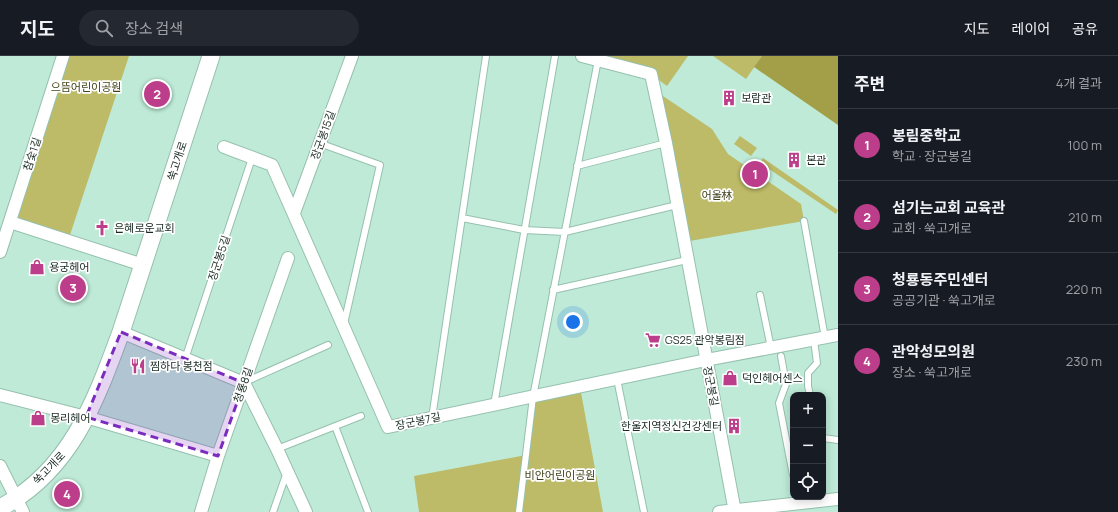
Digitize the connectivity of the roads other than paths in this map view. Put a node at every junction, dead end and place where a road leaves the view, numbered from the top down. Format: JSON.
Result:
{"nodes":[{"id":1,"x":63,"y":56,"type":"edge"},
{"id":2,"x":211,"y":56,"type":"edge"},
{"id":3,"x":352,"y":56,"type":"edge"},
{"id":4,"x":486,"y":56,"type":"edge"},
{"id":5,"x":554,"y":56,"type":"edge"},
{"id":6,"x":582,"y":56,"type":"edge"},
{"id":7,"x":598,"y":60,"type":"junction"},
{"id":8,"x":319,"y":143,"type":"junction"},
{"id":9,"x":666,"y":143,"type":"junction"},
{"id":10,"x":224,"y":147,"type":"dead end"},
{"id":11,"x":252,"y":158,"type":"junction"},
{"id":12,"x":578,"y":166,"type":"junction"},
{"id":13,"x":677,"y":205,"type":"junction"},
{"id":14,"x":294,"y":213,"type":"junction"},
{"id":15,"x":462,"y":218,"type":"junction"},
{"id":16,"x":804,"y":221,"type":"dead end"},
{"id":17,"x":10,"y":222,"type":"junction"},
{"id":18,"x":524,"y":230,"type":"junction"},
{"id":19,"x":565,"y":232,"type":"junction"},
{"id":20,"x":0,"y":252,"type":"edge"},
{"id":21,"x":288,"y":258,"type":"dead end"},
{"id":22,"x":687,"y":260,"type":"junction"},
{"id":23,"x":142,"y":265,"type":"junction"},
{"id":24,"x":553,"y":290,"type":"junction"},
{"id":25,"x":760,"y":295,"type":"dead end"},
{"id":26,"x":344,"y":326,"type":"junction"},
{"id":27,"x":121,"y":332,"type":"junction"},
{"id":28,"x":838,"y":335,"type":"edge"},
{"id":29,"x":820,"y":339,"type":"junction"},
{"id":30,"x":328,"y":345,"type":"dead end"},
{"id":31,"x":776,"y":352,"type":"junction"},
{"id":32,"x":185,"y":359,"type":"junction"},
{"id":33,"x":706,"y":360,"type":"junction"},
{"id":34,"x":617,"y":379,"type":"junction"},
{"id":35,"x":244,"y":383,"type":"junction"},
{"id":36,"x":809,"y":392,"type":"edge"},
{"id":37,"x":0,"y":395,"type":"edge"},
{"id":38,"x":533,"y":397,"type":"junction"},
{"id":39,"x":494,"y":405,"type":"junction"},
{"id":40,"x":361,"y":416,"type":"dead end"},
{"id":41,"x":86,"y":417,"type":"junction"},
{"id":42,"x":432,"y":418,"type":"junction"},
{"id":43,"x":335,"y":426,"type":"junction"},
{"id":44,"x":826,"y":438,"type":"edge"},
{"id":45,"x":838,"y":440,"type":"edge"},
{"id":46,"x":277,"y":449,"type":"junction"},
{"id":47,"x":218,"y":456,"type":"junction"},
{"id":48,"x":791,"y":464,"type":"edge"},
{"id":49,"x":0,"y":466,"type":"edge"},
{"id":50,"x":287,"y":472,"type":"junction"},
{"id":51,"x":826,"y":499,"type":"edge"},
{"id":52,"x":838,"y":499,"type":"edge"},
{"id":53,"x":798,"y":500,"type":"edge"},
{"id":54,"x":20,"y":505,"type":"edge"},
{"id":55,"x":0,"y":508,"type":"edge"},
{"id":56,"x":735,"y":511,"type":"edge"},
{"id":57,"x":201,"y":512,"type":"edge"},
{"id":58,"x":273,"y":512,"type":"edge"},
{"id":59,"x":306,"y":512,"type":"edge"},
{"id":60,"x":368,"y":512,"type":"edge"},
{"id":61,"x":519,"y":512,"type":"edge"},
{"id":62,"x":644,"y":512,"type":"edge"},
{"id":63,"x":719,"y":512,"type":"edge"}],
"edges":[{"from":1,"to":17,"type":"street","name":"참숯1길"},
{"from":2,"to":23,"type":"main road","name":"쑥고개로"},
{"from":3,"to":8,"type":"street","name":"장군봉15길"},
{"from":4,"to":15,"type":"lane"},
{"from":5,"to":18,"type":"lane"},
{"from":6,"to":7,"type":"street","name":"장군봉길"},
{"from":7,"to":9,"type":"street","name":"장군봉길"},
{"from":7,"to":12,"type":"lane"},
{"from":8,"to":14,"type":"street","name":"장군봉15길"},
{"from":8,"to":26,"type":"lane"},
{"from":9,"to":12,"type":"lane"},
{"from":9,"to":13,"type":"street","name":"장군봉길"},
{"from":10,"to":11,"type":"street","name":"장군봉7길"},
{"from":11,"to":14,"type":"street","name":"장군봉7길"},
{"from":11,"to":32,"type":"lane","name":"장군봉5길"},
{"from":12,"to":19,"type":"lane"},
{"from":13,"to":19,"type":"lane"},
{"from":13,"to":22,"type":"street","name":"장군봉길"},
{"from":14,"to":26,"type":"street","name":"장군봉7길"},
{"from":15,"to":18,"type":"lane"},
{"from":15,"to":42,"type":"lane"},
{"from":16,"to":29,"type":"lane"},
{"from":17,"to":20,"type":"street","name":"참숯1길"},
{"from":17,"to":23,"type":"street"},
{"from":18,"to":19,"type":"lane"},
{"from":18,"to":39,"type":"lane"},
{"from":19,"to":24,"type":"lane"},
{"from":21,"to":35,"type":"street","name":"청룡8길"},
{"from":22,"to":24,"type":"lane"},
{"from":22,"to":33,"type":"street","name":"장군봉길"},
{"from":23,"to":27,"type":"main road","name":"쑥고개로"},
{"from":24,"to":38,"type":"lane"},
{"from":25,"to":31,"type":"lane"},
{"from":26,"to":42,"type":"street","name":"장군봉7길"},
{"from":27,"to":32,"type":"street"},
{"from":27,"to":41,"type":"main road","name":"쑥고개로"},
{"from":28,"to":29,"type":"street","name":"장군봉7길"},
{"from":29,"to":31,"type":"street","name":"장군봉7길"},
{"from":29,"to":36,"type":"lane"},
{"from":30,"to":35,"type":"lane"},
{"from":31,"to":33,"type":"street","name":"장군봉7길"},
{"from":31,"to":48,"type":"lane"},
{"from":32,"to":35,"type":"street"},
{"from":33,"to":34,"type":"street","name":"장군봉7길"},
{"from":33,"to":56,"type":"street","name":"장군봉길"},
{"from":34,"to":38,"type":"street","name":"장군봉7길"},
{"from":34,"to":62,"type":"lane"},
{"from":35,"to":46,"type":"street"},
{"from":35,"to":47,"type":"street","name":"청룡8길"},
{"from":37,"to":41,"type":"street"},
{"from":38,"to":39,"type":"street","name":"장군봉7길"},
{"from":38,"to":61,"type":"lane"},
{"from":39,"to":42,"type":"street","name":"장군봉7길"},
{"from":40,"to":43,"type":"lane"},
{"from":41,"to":47,"type":"street"},
{"from":41,"to":54,"type":"main road","name":"쑥고개로"},
{"from":43,"to":46,"type":"lane"},
{"from":43,"to":60,"type":"lane"},
{"from":44,"to":45,"type":"lane"},
{"from":46,"to":50,"type":"street"},
{"from":47,"to":57,"type":"street","name":"청룡8길"},
{"from":49,"to":54,"type":"street"},
{"from":50,"to":58,"type":"lane"},
{"from":50,"to":59,"type":"street"},
{"from":51,"to":52,"type":"street"},
{"from":53,"to":56,"type":"street"},
{"from":54,"to":55,"type":"main road","name":"쑥고개로"},
{"from":56,"to":63,"type":"street"}]}
